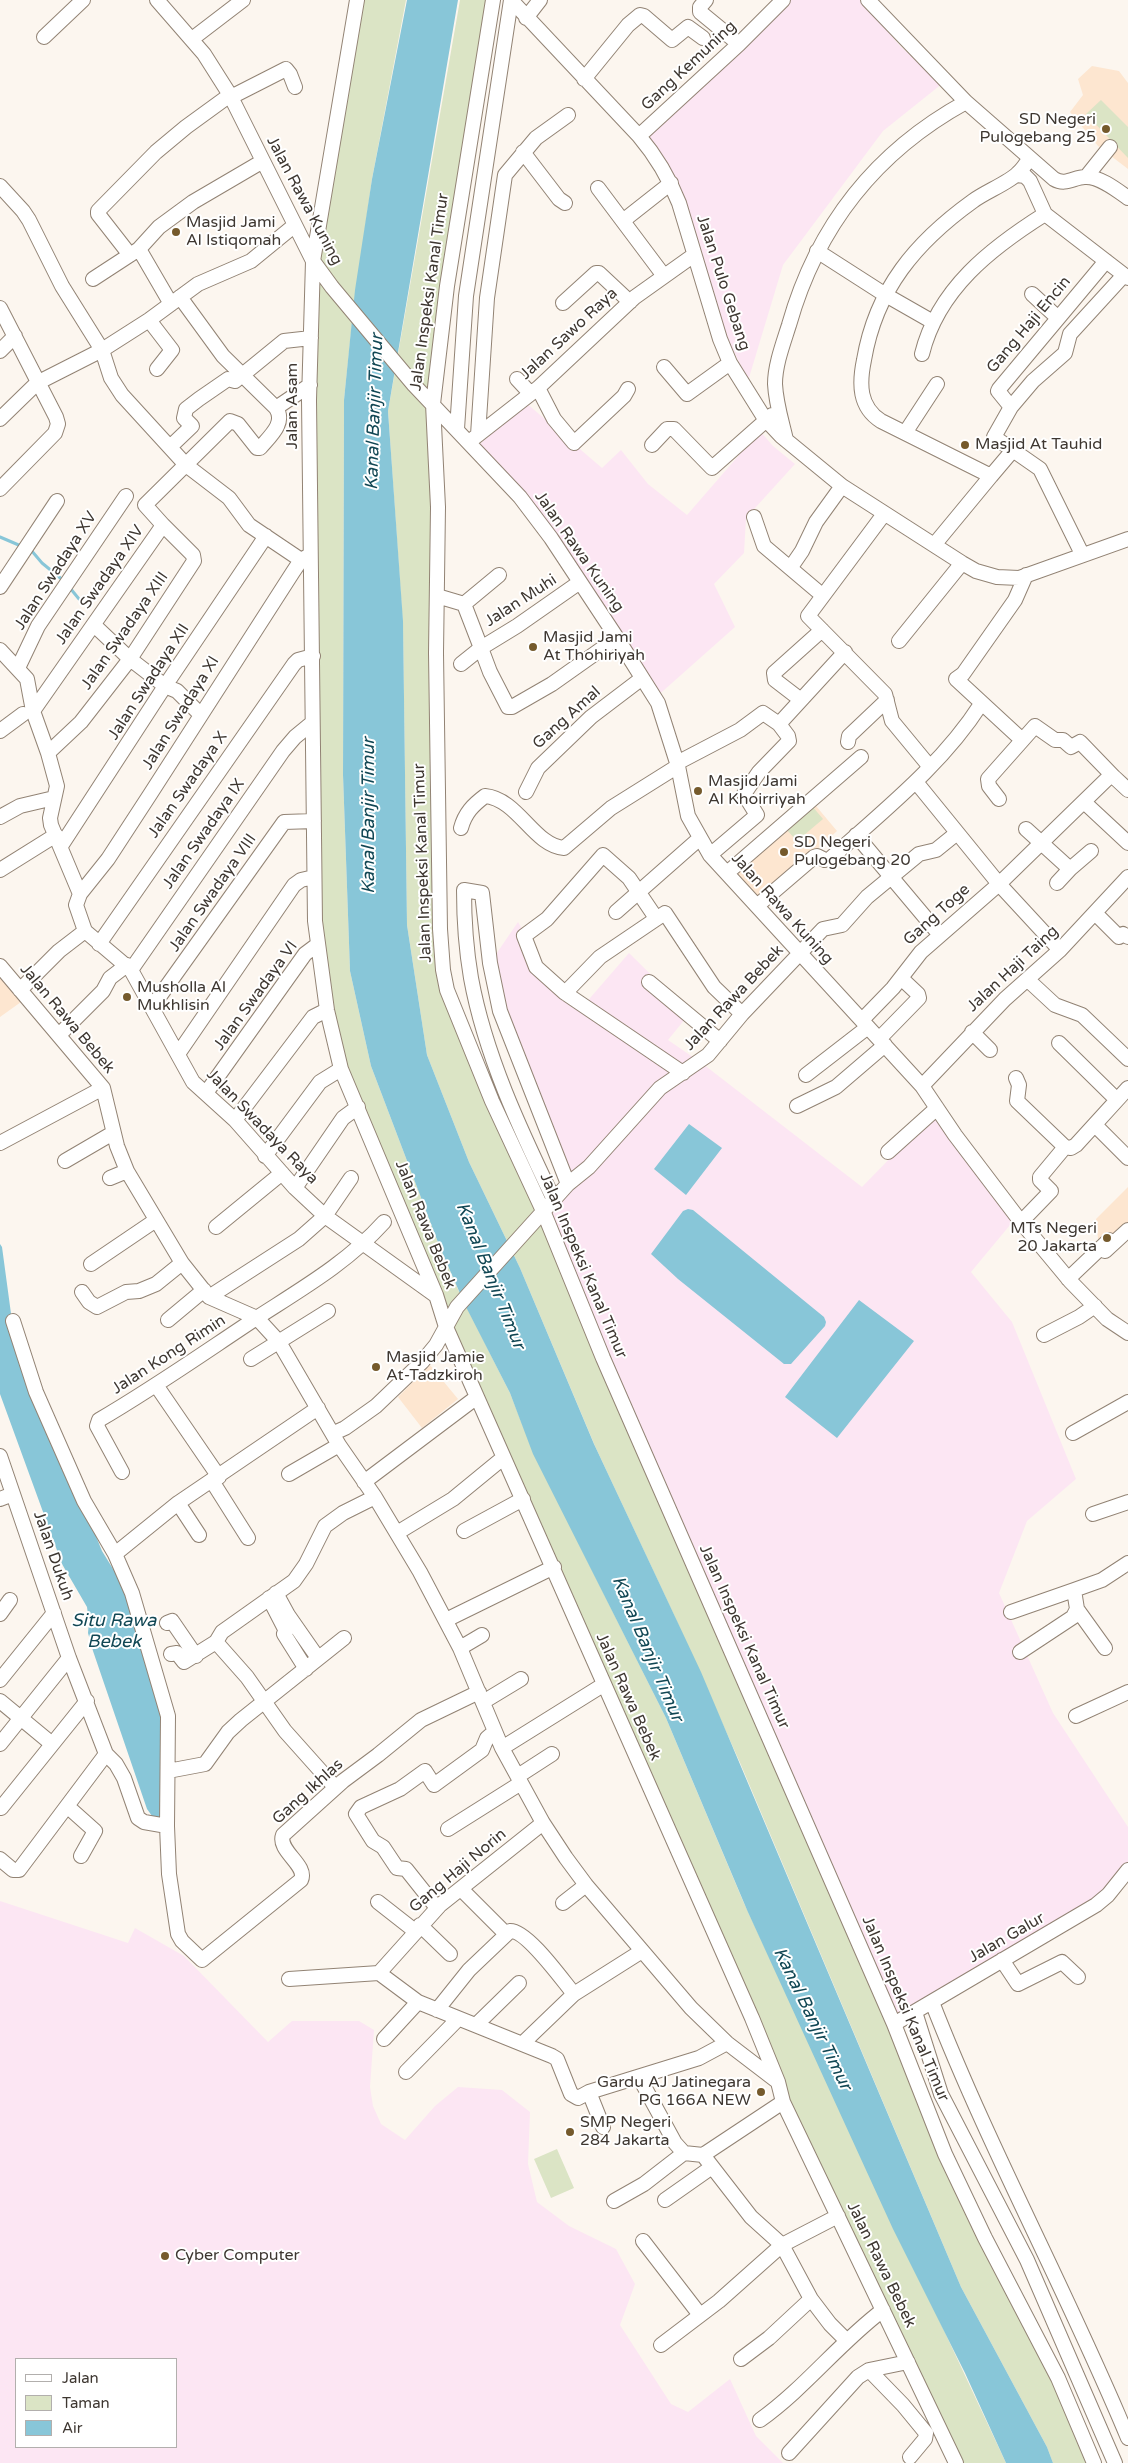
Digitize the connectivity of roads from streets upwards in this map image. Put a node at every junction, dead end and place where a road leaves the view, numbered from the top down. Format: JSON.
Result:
{"nodes":[{"id":1,"x":82,"y":0,"type":"edge"},
{"id":2,"x":157,"y":0,"type":"edge"},
{"id":3,"x":243,"y":0,"type":"edge"},
{"id":4,"x":357,"y":0,"type":"edge"},
{"id":5,"x":493,"y":0,"type":"edge"},
{"id":6,"x":512,"y":0,"type":"edge"},
{"id":7,"x":540,"y":0,"type":"edge"},
{"id":8,"x":706,"y":0,"type":"edge"},
{"id":9,"x":783,"y":0,"type":"edge"},
{"id":10,"x":868,"y":0,"type":"edge"},
{"id":11,"x":526,"y":18,"type":"junction"},
{"id":12,"x":44,"y":37,"type":"dead end"},
{"id":13,"x":703,"y":38,"type":"dead end"},
{"id":14,"x":192,"y":39,"type":"junction"},
{"id":15,"x":739,"y":44,"type":"junction"},
{"id":16,"x":584,"y":79,"type":"junction"},
{"id":17,"x":295,"y":87,"type":"dead end"},
{"id":18,"x":231,"y":96,"type":"junction"},
{"id":19,"x":966,"y":102,"type":"junction"},
{"id":20,"x":568,"y":115,"type":"dead end"},
{"id":21,"x":639,"y":136,"type":"junction"},
{"id":22,"x":1110,"y":146,"type":"dead end"},
{"id":23,"x":523,"y":152,"type":"junction"},
{"id":24,"x":1030,"y":158,"type":"junction"},
{"id":25,"x":263,"y":161,"type":"junction"},
{"id":26,"x":485,"y":169,"type":"junction"},
{"id":27,"x":509,"y":171,"type":"junction"},
{"id":28,"x":1017,"y":175,"type":"junction"},
{"id":29,"x":1086,"y":176,"type":"junction"},
{"id":30,"x":1061,"y":182,"type":"junction"},
{"id":31,"x":671,"y":183,"type":"junction"},
{"id":32,"x":0,"y":186,"type":"edge"},
{"id":33,"x":598,"y":188,"type":"dead end"},
{"id":34,"x":1128,"y":198,"type":"edge"},
{"id":35,"x":1040,"y":201,"type":"junction"},
{"id":36,"x":565,"y":203,"type":"dead end"},
{"id":37,"x":1045,"y":214,"type":"junction"},
{"id":38,"x":624,"y":220,"type":"junction"},
{"id":39,"x":295,"y":225,"type":"junction"},
{"id":40,"x":817,"y":251,"type":"junction"},
{"id":41,"x":134,"y":252,"type":"junction"},
{"id":42,"x":694,"y":255,"type":"junction"},
{"id":43,"x":313,"y":261,"type":"junction"},
{"id":44,"x":1106,"y":261,"type":"junction"},
{"id":45,"x":664,"y":276,"type":"junction"},
{"id":46,"x":1126,"y":276,"type":"edge"},
{"id":47,"x":93,"y":279,"type":"dead end"},
{"id":48,"x":884,"y":294,"type":"junction"},
{"id":49,"x":1032,"y":294,"type":"dead end"},
{"id":50,"x":176,"y":300,"type":"junction"},
{"id":51,"x":630,"y":302,"type":"junction"},
{"id":52,"x":562,"y":303,"type":"dead end"},
{"id":53,"x":0,"y":308,"type":"edge"},
{"id":54,"x":1058,"y":318,"type":"junction"},
{"id":55,"x":149,"y":320,"type":"junction"},
{"id":56,"x":933,"y":322,"type":"junction"},
{"id":57,"x":15,"y":336,"type":"junction"},
{"id":58,"x":312,"y":338,"type":"junction"},
{"id":59,"x":102,"y":350,"type":"junction"},
{"id":60,"x":0,"y":351,"type":"edge"},
{"id":61,"x":922,"y":354,"type":"dead end"},
{"id":62,"x":730,"y":363,"type":"junction"},
{"id":63,"x":664,"y":367,"type":"dead end"},
{"id":64,"x":157,"y":369,"type":"dead end"},
{"id":65,"x":243,"y":374,"type":"junction"},
{"id":66,"x":517,"y":379,"type":"dead end"},
{"id":67,"x":37,"y":383,"type":"junction"},
{"id":68,"x":937,"y":384,"type":"dead end"},
{"id":69,"x":310,"y":385,"type":"junction"},
{"id":70,"x":628,"y":389,"type":"dead end"},
{"id":71,"x":534,"y":391,"type":"junction"},
{"id":72,"x":433,"y":404,"type":"junction"},
{"id":73,"x":1011,"y":407,"type":"junction"},
{"id":74,"x":276,"y":408,"type":"junction"},
{"id":75,"x":779,"y":411,"type":"junction"},
{"id":76,"x":0,"y":419,"type":"edge"},
{"id":77,"x":765,"y":420,"type":"junction"},
{"id":78,"x":457,"y":429,"type":"junction"},
{"id":79,"x":905,"y":433,"type":"junction"},
{"id":80,"x":474,"y":438,"type":"junction"},
{"id":81,"x":786,"y":440,"type":"junction"},
{"id":82,"x":652,"y":445,"type":"dead end"},
{"id":83,"x":170,"y":447,"type":"junction"},
{"id":84,"x":1013,"y":450,"type":"junction"},
{"id":85,"x":186,"y":465,"type":"junction"},
{"id":86,"x":991,"y":476,"type":"junction"},
{"id":87,"x":842,"y":486,"type":"junction"},
{"id":88,"x":0,"y":489,"type":"edge"},
{"id":89,"x":126,"y":496,"type":"dead end"},
{"id":90,"x":57,"y":501,"type":"dead end"},
{"id":91,"x":884,"y":514,"type":"junction"},
{"id":92,"x":754,"y":517,"type":"dead end"},
{"id":93,"x":163,"y":525,"type":"junction"},
{"id":94,"x":266,"y":536,"type":"junction"},
{"id":95,"x":1128,"y":539,"type":"edge"},
{"id":96,"x":934,"y":545,"type":"junction"},
{"id":97,"x":1082,"y":554,"type":"junction"},
{"id":98,"x":307,"y":557,"type":"junction"},
{"id":99,"x":962,"y":563,"type":"junction"},
{"id":100,"x":790,"y":567,"type":"junction"},
{"id":101,"x":499,"y":575,"type":"dead end"},
{"id":102,"x":1026,"y":576,"type":"junction"},
{"id":103,"x":580,"y":582,"type":"junction"},
{"id":104,"x":0,"y":587,"type":"edge"},
{"id":105,"x":822,"y":595,"type":"junction"},
{"id":106,"x":437,"y":596,"type":"junction"},
{"id":107,"x":464,"y":604,"type":"junction"},
{"id":108,"x":96,"y":622,"type":"junction"},
{"id":109,"x":822,"y":630,"type":"junction"},
{"id":110,"x":617,"y":638,"type":"junction"},
{"id":111,"x":899,"y":641,"type":"dead end"},
{"id":112,"x":481,"y":648,"type":"junction"},
{"id":113,"x":0,"y":650,"type":"edge"},
{"id":114,"x":845,"y":652,"type":"junction"},
{"id":115,"x":134,"y":653,"type":"junction"},
{"id":116,"x":313,"y":656,"type":"junction"},
{"id":117,"x":461,"y":664,"type":"dead end"},
{"id":118,"x":18,"y":668,"type":"junction"},
{"id":119,"x":641,"y":679,"type":"junction"},
{"id":120,"x":167,"y":682,"type":"junction"},
{"id":121,"x":801,"y":700,"type":"junction"},
{"id":122,"x":887,"y":700,"type":"junction"},
{"id":123,"x":981,"y":704,"type":"junction"},
{"id":124,"x":202,"y":711,"type":"junction"},
{"id":125,"x":28,"y":713,"type":"junction"},
{"id":126,"x":312,"y":723,"type":"junction"},
{"id":127,"x":779,"y":724,"type":"junction"},
{"id":128,"x":0,"y":732,"type":"edge"},
{"id":129,"x":1021,"y":739,"type":"junction"},
{"id":130,"x":848,"y":742,"type":"dead end"},
{"id":131,"x":48,"y":753,"type":"junction"},
{"id":132,"x":861,"y":757,"type":"dead end"},
{"id":133,"x":678,"y":764,"type":"junction"},
{"id":134,"x":930,"y":767,"type":"junction"},
{"id":135,"x":1114,"y":777,"type":"junction"},
{"id":136,"x":916,"y":782,"type":"junction"},
{"id":137,"x":1128,"y":790,"type":"edge"},
{"id":138,"x":526,"y":792,"type":"dead end"},
{"id":139,"x":54,"y":798,"type":"junction"},
{"id":140,"x":999,"y":799,"type":"dead end"},
{"id":141,"x":1084,"y":802,"type":"junction"},
{"id":142,"x":0,"y":817,"type":"edge"},
{"id":143,"x":314,"y":819,"type":"junction"},
{"id":144,"x":461,"y":828,"type":"dead end"},
{"id":145,"x":1026,"y":829,"type":"dead end"},
{"id":146,"x":957,"y":833,"type":"junction"},
{"id":147,"x":856,"y":835,"type":"junction"},
{"id":148,"x":700,"y":838,"type":"junction"},
{"id":149,"x":59,"y":841,"type":"junction"},
{"id":150,"x":1041,"y":842,"type":"junction"},
{"id":151,"x":1128,"y":843,"type":"edge"},
{"id":152,"x":1091,"y":851,"type":"dead end"},
{"id":153,"x":710,"y":855,"type":"junction"},
{"id":154,"x":1070,"y":869,"type":"junction"},
{"id":155,"x":0,"y":870,"type":"edge"},
{"id":156,"x":727,"y":873,"type":"junction"},
{"id":157,"x":314,"y":877,"type":"junction"},
{"id":158,"x":1128,"y":877,"type":"edge"},
{"id":159,"x":889,"y":878,"type":"junction"},
{"id":160,"x":1057,"y":883,"type":"dead end"},
{"id":161,"x":999,"y":884,"type":"junction"},
{"id":162,"x":638,"y":893,"type":"junction"},
{"id":163,"x":80,"y":894,"type":"junction"},
{"id":164,"x":758,"y":905,"type":"junction"},
{"id":165,"x":616,"y":912,"type":"dead end"},
{"id":166,"x":1096,"y":914,"type":"junction"},
{"id":167,"x":656,"y":918,"type":"junction"},
{"id":168,"x":85,"y":931,"type":"junction"},
{"id":169,"x":940,"y":935,"type":"junction"},
{"id":170,"x":1128,"y":937,"type":"edge"},
{"id":171,"x":99,"y":944,"type":"junction"},
{"id":172,"x":317,"y":945,"type":"junction"},
{"id":173,"x":1060,"y":950,"type":"junction"},
{"id":174,"x":800,"y":953,"type":"junction"},
{"id":175,"x":0,"y":966,"type":"edge"},
{"id":176,"x":129,"y":968,"type":"junction"},
{"id":177,"x":901,"y":978,"type":"junction"},
{"id":178,"x":1028,"y":980,"type":"junction"},
{"id":179,"x":649,"y":982,"type":"dead end"},
{"id":180,"x":20,"y":990,"type":"junction"},
{"id":181,"x":565,"y":994,"type":"junction"},
{"id":182,"x":152,"y":1008,"type":"junction"},
{"id":183,"x":327,"y":1010,"type":"junction"},
{"id":184,"x":742,"y":1014,"type":"junction"},
{"id":185,"x":865,"y":1023,"type":"junction"},
{"id":186,"x":972,"y":1032,"type":"junction"},
{"id":187,"x":59,"y":1035,"type":"junction"},
{"id":188,"x":720,"y":1041,"type":"junction"},
{"id":189,"x":882,"y":1042,"type":"junction"},
{"id":190,"x":1059,"y":1043,"type":"dead end"},
{"id":191,"x":990,"y":1050,"type":"dead end"},
{"id":192,"x":178,"y":1054,"type":"junction"},
{"id":193,"x":1128,"y":1059,"type":"edge"},
{"id":194,"x":341,"y":1069,"type":"junction"},
{"id":195,"x":683,"y":1073,"type":"junction"},
{"id":196,"x":806,"y":1076,"type":"dead end"},
{"id":197,"x":1016,"y":1078,"type":"dead end"},
{"id":198,"x":922,"y":1086,"type":"junction"},
{"id":199,"x":103,"y":1088,"type":"junction"},
{"id":200,"x":1128,"y":1088,"type":"edge"},
{"id":201,"x":206,"y":1093,"type":"junction"},
{"id":202,"x":1116,"y":1100,"type":"junction"},
{"id":203,"x":797,"y":1106,"type":"dead end"},
{"id":204,"x":358,"y":1107,"type":"junction"},
{"id":205,"x":937,"y":1108,"type":"junction"},
{"id":206,"x":235,"y":1120,"type":"junction"},
{"id":207,"x":1096,"y":1126,"type":"junction"},
{"id":208,"x":113,"y":1133,"type":"junction"},
{"id":209,"x":0,"y":1143,"type":"edge"},
{"id":210,"x":1065,"y":1147,"type":"junction"},
{"id":211,"x":888,"y":1152,"type":"dead end"},
{"id":212,"x":266,"y":1156,"type":"junction"},
{"id":213,"x":1128,"y":1158,"type":"edge"},
{"id":214,"x":65,"y":1161,"type":"dead end"},
{"id":215,"x":127,"y":1171,"type":"junction"},
{"id":216,"x":282,"y":1173,"type":"junction"},
{"id":217,"x":110,"y":1178,"type":"dead end"},
{"id":218,"x":351,"y":1178,"type":"dead end"},
{"id":219,"x":568,"y":1184,"type":"junction"},
{"id":220,"x":295,"y":1188,"type":"junction"},
{"id":221,"x":554,"y":1200,"type":"junction"},
{"id":222,"x":544,"y":1212,"type":"junction"},
{"id":223,"x":326,"y":1216,"type":"junction"},
{"id":224,"x":156,"y":1220,"type":"junction"},
{"id":225,"x":384,"y":1222,"type":"dead end"},
{"id":226,"x":1021,"y":1222,"type":"junction"},
{"id":227,"x":216,"y":1227,"type":"dead end"},
{"id":228,"x":1128,"y":1230,"type":"edge"},
{"id":229,"x":1109,"y":1240,"type":"dead end"},
{"id":230,"x":364,"y":1244,"type":"junction"},
{"id":231,"x":182,"y":1263,"type":"junction"},
{"id":232,"x":91,"y":1264,"type":"dead end"},
{"id":233,"x":1096,"y":1264,"type":"dead end"},
{"id":234,"x":1068,"y":1278,"type":"junction"},
{"id":235,"x":82,"y":1292,"type":"dead end"},
{"id":236,"x":206,"y":1293,"type":"junction"},
{"id":237,"x":436,"y":1295,"type":"junction"},
{"id":238,"x":1095,"y":1306,"type":"junction"},
{"id":239,"x":328,"y":1311,"type":"dead end"},
{"id":240,"x":257,"y":1318,"type":"junction"},
{"id":241,"x":168,"y":1320,"type":"dead end"},
{"id":242,"x":13,"y":1321,"type":"dead end"},
{"id":243,"x":446,"y":1327,"type":"junction"},
{"id":244,"x":1128,"y":1333,"type":"edge"},
{"id":245,"x":1044,"y":1335,"type":"dead end"},
{"id":246,"x":279,"y":1342,"type":"junction"},
{"id":247,"x":251,"y":1359,"type":"dead end"},
{"id":248,"x":156,"y":1385,"type":"junction"},
{"id":249,"x":477,"y":1398,"type":"junction"},
{"id":250,"x":1128,"y":1402,"type":"edge"},
{"id":251,"x":318,"y":1408,"type":"junction"},
{"id":252,"x":1073,"y":1433,"type":"dead end"},
{"id":253,"x":336,"y":1439,"type":"junction"},
{"id":254,"x":0,"y":1456,"type":"edge"},
{"id":255,"x":504,"y":1458,"type":"junction"},
{"id":256,"x":122,"y":1472,"type":"dead end"},
{"id":257,"x":289,"y":1474,"type":"dead end"},
{"id":258,"x":216,"y":1479,"type":"junction"},
{"id":259,"x":364,"y":1482,"type":"junction"},
{"id":260,"x":6,"y":1496,"type":"edge"},
{"id":261,"x":375,"y":1497,"type":"junction"},
{"id":262,"x":523,"y":1499,"type":"junction"},
{"id":263,"x":1128,"y":1502,"type":"edge"},
{"id":264,"x":178,"y":1503,"type":"junction"},
{"id":265,"x":1093,"y":1514,"type":"dead end"},
{"id":266,"x":464,"y":1531,"type":"dead end"},
{"id":267,"x":397,"y":1533,"type":"junction"},
{"id":268,"x":199,"y":1535,"type":"dead end"},
{"id":269,"x":248,"y":1538,"type":"dead end"},
{"id":270,"x":115,"y":1554,"type":"junction"},
{"id":271,"x":1128,"y":1563,"type":"edge"},
{"id":272,"x":554,"y":1566,"type":"junction"},
{"id":273,"x":1074,"y":1590,"type":"junction"},
{"id":274,"x":273,"y":1596,"type":"junction"},
{"id":275,"x":10,"y":1600,"type":"dead end"},
{"id":276,"x":1077,"y":1609,"type":"junction"},
{"id":277,"x":1011,"y":1612,"type":"dead end"},
{"id":278,"x":54,"y":1613,"type":"junction"},
{"id":279,"x":0,"y":1614,"type":"edge"},
{"id":280,"x":446,"y":1620,"type":"junction"},
{"id":281,"x":167,"y":1624,"type":"dead end"},
{"id":282,"x":482,"y":1635,"type":"dead end"},
{"id":283,"x":344,"y":1638,"type":"dead end"},
{"id":284,"x":216,"y":1642,"type":"junction"},
{"id":285,"x":460,"y":1648,"type":"junction"},
{"id":286,"x":1105,"y":1648,"type":"dead end"},
{"id":287,"x":1020,"y":1652,"type":"dead end"},
{"id":288,"x":171,"y":1654,"type":"dead end"},
{"id":289,"x":196,"y":1656,"type":"junction"},
{"id":290,"x":69,"y":1658,"type":"junction"},
{"id":291,"x":318,"y":1658,"type":"junction"},
{"id":292,"x":306,"y":1669,"type":"junction"},
{"id":293,"x":521,"y":1678,"type":"dead end"},
{"id":294,"x":0,"y":1680,"type":"edge"},
{"id":295,"x":603,"y":1684,"type":"junction"},
{"id":296,"x":1128,"y":1692,"type":"edge"},
{"id":297,"x":481,"y":1697,"type":"junction"},
{"id":298,"x":0,"y":1701,"type":"edge"},
{"id":299,"x":87,"y":1701,"type":"junction"},
{"id":300,"x":266,"y":1702,"type":"junction"},
{"id":301,"x":1076,"y":1716,"type":"dead end"},
{"id":302,"x":21,"y":1718,"type":"junction"},
{"id":303,"x":494,"y":1732,"type":"junction"},
{"id":304,"x":0,"y":1744,"type":"edge"},
{"id":305,"x":52,"y":1744,"type":"junction"},
{"id":306,"x":502,"y":1748,"type":"junction"},
{"id":307,"x":106,"y":1754,"type":"junction"},
{"id":308,"x":552,"y":1754,"type":"dead end"},
{"id":309,"x":168,"y":1771,"type":"junction"},
{"id":310,"x":520,"y":1780,"type":"junction"},
{"id":311,"x":336,"y":1787,"type":"junction"},
{"id":312,"x":67,"y":1806,"type":"junction"},
{"id":313,"x":1,"y":1808,"type":"edge"},
{"id":314,"x":544,"y":1823,"type":"junction"},
{"id":315,"x":167,"y":1826,"type":"junction"},
{"id":316,"x":448,"y":1829,"type":"dead end"},
{"id":317,"x":81,"y":1856,"type":"dead end"},
{"id":318,"x":0,"y":1859,"type":"edge"},
{"id":319,"x":1128,"y":1870,"type":"edge"},
{"id":320,"x":586,"y":1885,"type":"junction"},
{"id":321,"x":461,"y":1888,"type":"junction"},
{"id":322,"x":378,"y":1902,"type":"dead end"},
{"id":323,"x":563,"y":1903,"type":"dead end"},
{"id":324,"x":437,"y":1908,"type":"junction"},
{"id":325,"x":417,"y":1928,"type":"junction"},
{"id":326,"x":506,"y":1934,"type":"junction"},
{"id":327,"x":642,"y":1951,"type":"junction"},
{"id":328,"x":450,"y":1954,"type":"dead end"},
{"id":329,"x":1002,"y":1960,"type":"junction"},
{"id":330,"x":379,"y":1973,"type":"junction"},
{"id":331,"x":1078,"y":1977,"type":"dead end"},
{"id":332,"x":289,"y":1979,"type":"dead end"},
{"id":333,"x":519,"y":1983,"type":"dead end"},
{"id":334,"x":574,"y":1994,"type":"junction"},
{"id":335,"x":418,"y":2002,"type":"junction"},
{"id":336,"x":932,"y":2002,"type":"junction"},
{"id":337,"x":437,"y":2010,"type":"junction"},
{"id":338,"x":915,"y":2012,"type":"junction"},
{"id":339,"x":458,"y":2019,"type":"junction"},
{"id":340,"x":894,"y":2024,"type":"junction"},
{"id":341,"x":476,"y":2025,"type":"junction"},
{"id":342,"x":384,"y":2039,"type":"dead end"},
{"id":343,"x":523,"y":2043,"type":"junction"},
{"id":344,"x":727,"y":2043,"type":"junction"},
{"id":345,"x":406,"y":2072,"type":"dead end"},
{"id":346,"x":639,"y":2077,"type":"junction"},
{"id":347,"x":778,"y":2082,"type":"junction"},
{"id":348,"x":589,"y":2092,"type":"junction"},
{"id":349,"x":783,"y":2102,"type":"junction"},
{"id":350,"x":983,"y":2121,"type":"junction"},
{"id":351,"x":603,"y":2127,"type":"dead end"},
{"id":352,"x":960,"y":2130,"type":"junction"},
{"id":353,"x":684,"y":2153,"type":"junction"},
{"id":354,"x":704,"y":2155,"type":"junction"},
{"id":355,"x":712,"y":2167,"type":"junction"},
{"id":356,"x":665,"y":2200,"type":"dead end"},
{"id":357,"x":614,"y":2201,"type":"dead end"},
{"id":358,"x":838,"y":2216,"type":"junction"},
{"id":359,"x":643,"y":2241,"type":"dead end"},
{"id":360,"x":782,"y":2245,"type":"junction"},
{"id":361,"x":810,"y":2299,"type":"junction"},
{"id":362,"x":883,"y":2310,"type":"junction"},
{"id":363,"x":700,"y":2315,"type":"junction"},
{"id":364,"x":846,"y":2340,"type":"junction"},
{"id":365,"x":660,"y":2345,"type":"dead end"},
{"id":366,"x":741,"y":2359,"type":"dead end"},
{"id":367,"x":908,"y":2362,"type":"junction"},
{"id":368,"x":869,"y":2370,"type":"junction"},
{"id":369,"x":923,"y":2394,"type":"junction"},
{"id":370,"x":903,"y":2405,"type":"junction"},
{"id":371,"x":760,"y":2420,"type":"dead end"},
{"id":372,"x":1128,"y":2438,"type":"edge"},
{"id":373,"x":789,"y":2453,"type":"dead end"},
{"id":374,"x":910,"y":2457,"type":"dead end"},
{"id":375,"x":956,"y":2463,"type":"edge"},
{"id":376,"x":1094,"y":2463,"type":"edge"},
{"id":377,"x":1115,"y":2463,"type":"edge"}],
"edges":[{"from":1,"to":12,"type":"street"},
{"from":2,"to":14,"type":"street","name":"Jalan Rawa Kuning"},
{"from":3,"to":14,"type":"street"},
{"from":4,"to":43,"type":"street","name":"Jalan Asam"},
{"from":5,"to":72,"type":"street","name":"Jalan Inspeksi Kanal Timur"},
{"from":6,"to":11,"type":"street","name":"Jalan Pulo Gebang"},
{"from":6,"to":26,"type":"street"},
{"from":7,"to":11,"type":"street"},
{"from":8,"to":15,"type":"street"},
{"from":9,"to":15,"type":"street","name":"Gang Kemuning"},
{"from":10,"to":19,"type":"street"},
{"from":11,"to":16,"type":"street","name":"Jalan Pulo Gebang"},
{"from":13,"to":16,"type":"street"},
{"from":14,"to":18,"type":"street","name":"Jalan Rawa Kuning"},
{"from":15,"to":21,"type":"street","name":"Gang Kemuning"},
{"from":16,"to":21,"type":"street","name":"Jalan Pulo Gebang"},
{"from":17,"to":18,"type":"street"},
{"from":18,"to":25,"type":"street","name":"Jalan Rawa Kuning"},
{"from":18,"to":41,"type":"street"},
{"from":19,"to":24,"type":"street"},
{"from":19,"to":40,"type":"street"},
{"from":20,"to":23,"type":"street"},
{"from":21,"to":31,"type":"street","name":"Jalan Pulo Gebang"},
{"from":22,"to":29,"type":"street"},
{"from":23,"to":27,"type":"street"},
{"from":23,"to":36,"type":"street"},
{"from":24,"to":28,"type":"street"},
{"from":24,"to":30,"type":"street"},
{"from":25,"to":39,"type":"street","name":"Jalan Rawa Kuning"},
{"from":25,"to":41,"type":"street"},
{"from":26,"to":27,"type":"street"},
{"from":26,"to":78,"type":"street"},
{"from":27,"to":80,"type":"street"},
{"from":28,"to":35,"type":"street"},
{"from":28,"to":48,"type":"street"},
{"from":29,"to":30,"type":"street"},
{"from":29,"to":34,"type":"street"},
{"from":30,"to":35,"type":"street"},
{"from":31,"to":38,"type":"street"},
{"from":31,"to":42,"type":"street","name":"Jalan Pulo Gebang"},
{"from":32,"to":59,"type":"street"},
{"from":33,"to":38,"type":"street"},
{"from":35,"to":37,"type":"street"},
{"from":37,"to":44,"type":"street"},
{"from":37,"to":56,"type":"street"},
{"from":38,"to":45,"type":"street"},
{"from":39,"to":43,"type":"street","name":"Jalan Rawa Kuning"},
{"from":39,"to":50,"type":"street"},
{"from":40,"to":48,"type":"street"},
{"from":40,"to":75,"type":"street"},
{"from":41,"to":47,"type":"street"},
{"from":41,"to":50,"type":"street"},
{"from":42,"to":45,"type":"street","name":"Jalan Sawo Raya"},
{"from":42,"to":62,"type":"street","name":"Jalan Pulo Gebang"},
{"from":43,"to":58,"type":"street","name":"Jalan Asam"},
{"from":43,"to":72,"type":"street","name":"Jalan Rawa Kuning"},
{"from":44,"to":46,"type":"street"},
{"from":44,"to":54,"type":"street","name":"Gang Haji Encin"},
{"from":45,"to":51,"type":"street","name":"Jalan Sawo Raya"},
{"from":46,"to":73,"type":"street"},
{"from":48,"to":56,"type":"street"},
{"from":48,"to":79,"type":"street"},
{"from":49,"to":54,"type":"street"},
{"from":50,"to":55,"type":"street"},
{"from":50,"to":65,"type":"street"},
{"from":51,"to":52,"type":"street"},
{"from":51,"to":71,"type":"street","name":"Jalan Sawo Raya"},
{"from":53,"to":57,"type":"street"},
{"from":54,"to":73,"type":"street","name":"Gang Haji Encin"},
{"from":55,"to":59,"type":"street"},
{"from":55,"to":64,"type":"street"},
{"from":56,"to":61,"type":"street"},
{"from":57,"to":60,"type":"street"},
{"from":57,"to":67,"type":"street"},
{"from":58,"to":65,"type":"street"},
{"from":58,"to":69,"type":"street","name":"Jalan Asam"},
{"from":59,"to":67,"type":"street"},
{"from":59,"to":83,"type":"street"},
{"from":62,"to":63,"type":"street"},
{"from":62,"to":77,"type":"street","name":"Jalan Pulo Gebang"},
{"from":65,"to":74,"type":"street"},
{"from":65,"to":83,"type":"street"},
{"from":66,"to":71,"type":"street"},
{"from":67,"to":76,"type":"street"},
{"from":67,"to":88,"type":"street"},
{"from":68,"to":79,"type":"street"},
{"from":69,"to":74,"type":"street"},
{"from":69,"to":98,"type":"street","name":"Jalan Asam"},
{"from":70,"to":71,"type":"street"},
{"from":71,"to":80,"type":"street","name":"Jalan Sawo Raya"},
{"from":72,"to":78,"type":"street","name":"Jalan Rawa Kuning"},
{"from":72,"to":106,"type":"street","name":"Jalan Inspeksi Kanal Timur"},
{"from":73,"to":84,"type":"street"},
{"from":74,"to":85,"type":"street","name":"Jalan Swadaya XIV"},
{"from":75,"to":77,"type":"street"},
{"from":75,"to":81,"type":"street"},
{"from":77,"to":81,"type":"street","name":"Jalan Pulo Gebang"},
{"from":77,"to":82,"type":"street"},
{"from":78,"to":80,"type":"street","name":"Jalan Rawa Kuning"},
{"from":79,"to":86,"type":"street"},
{"from":80,"to":103,"type":"street","name":"Jalan Rawa Kuning"},
{"from":81,"to":87,"type":"street","name":"Jalan Pulo Gebang"},
{"from":83,"to":85,"type":"street"},
{"from":84,"to":86,"type":"street"},
{"from":84,"to":97,"type":"street"},
{"from":85,"to":93,"type":"street","name":"Jalan Swadaya XIV"},
{"from":85,"to":94,"type":"street"},
{"from":86,"to":96,"type":"street"},
{"from":87,"to":91,"type":"street","name":"Jalan Pulo Gebang"},
{"from":87,"to":100,"type":"street"},
{"from":89,"to":118,"type":"street","name":"Jalan Swadaya XV"},
{"from":90,"to":104,"type":"street"},
{"from":91,"to":96,"type":"street","name":"Jalan Pulo Gebang"},
{"from":91,"to":105,"type":"street"},
{"from":92,"to":100,"type":"street"},
{"from":93,"to":108,"type":"street","name":"Jalan Swadaya XIV"},
{"from":93,"to":115,"type":"street","name":"Jalan Swadaya XIII"},
{"from":94,"to":98,"type":"street"},
{"from":94,"to":120,"type":"street","name":"Jalan Swadaya XII"},
{"from":95,"to":97,"type":"street","name":"Jalan Pulo Gebang"},
{"from":96,"to":99,"type":"street","name":"Jalan Pulo Gebang"},
{"from":97,"to":102,"type":"street","name":"Jalan Pulo Gebang"},
{"from":98,"to":116,"type":"street","name":"Jalan Asam"},
{"from":98,"to":124,"type":"street","name":"Jalan Swadaya XI"},
{"from":99,"to":102,"type":"street","name":"Jalan Pulo Gebang"},
{"from":99,"to":111,"type":"street"},
{"from":100,"to":105,"type":"street"},
{"from":101,"to":107,"type":"street"},
{"from":102,"to":123,"type":"street"},
{"from":103,"to":110,"type":"street","name":"Jalan Rawa Kuning"},
{"from":103,"to":112,"type":"street","name":"Jalan Muhi"},
{"from":105,"to":109,"type":"street"},
{"from":106,"to":107,"type":"street"},
{"from":106,"to":222,"type":"street","name":"Jalan Inspeksi Kanal Timur"},
{"from":107,"to":112,"type":"street"},
{"from":108,"to":115,"type":"street"},
{"from":108,"to":125,"type":"street","name":"Jalan Swadaya XIV"},
{"from":109,"to":114,"type":"street"},
{"from":109,"to":121,"type":"street"},
{"from":110,"to":112,"type":"street"},
{"from":110,"to":119,"type":"street","name":"Jalan Rawa Kuning"},
{"from":112,"to":117,"type":"street","name":"Jalan Muhi"},
{"from":113,"to":118,"type":"street","name":"Jalan Swadaya Raya"},
{"from":114,"to":121,"type":"street"},
{"from":114,"to":122,"type":"street"},
{"from":115,"to":120,"type":"street"},
{"from":115,"to":131,"type":"street","name":"Jalan Swadaya XIII"},
{"from":116,"to":126,"type":"street","name":"Jalan Asam"},
{"from":116,"to":171,"type":"street","name":"Jalan Swadaya X"},
{"from":118,"to":125,"type":"street","name":"Jalan Swadaya Raya"},
{"from":119,"to":133,"type":"street","name":"Jalan Rawa Kuning"},
{"from":119,"to":138,"type":"street","name":"Gang Amal"},
{"from":120,"to":124,"type":"street"},
{"from":120,"to":149,"type":"street","name":"Jalan Swadaya XII"},
{"from":121,"to":127,"type":"street"},
{"from":122,"to":130,"type":"street"},
{"from":122,"to":134,"type":"street"},
{"from":123,"to":129,"type":"street"},
{"from":123,"to":134,"type":"street"},
{"from":124,"to":163,"type":"street","name":"Jalan Swadaya XI"},
{"from":125,"to":128,"type":"street","name":"Jalan Swadaya XIV"},
{"from":125,"to":131,"type":"street","name":"Jalan Swadaya Raya"},
{"from":126,"to":143,"type":"street","name":"Jalan Asam"},
{"from":126,"to":176,"type":"street","name":"Jalan Swadaya IX"},
{"from":127,"to":133,"type":"street"},
{"from":127,"to":153,"type":"street"},
{"from":129,"to":135,"type":"street"},
{"from":129,"to":140,"type":"street"},
{"from":131,"to":139,"type":"street","name":"Jalan Swadaya Raya"},
{"from":132,"to":156,"type":"street"},
{"from":133,"to":144,"type":"street"},
{"from":133,"to":148,"type":"street","name":"Jalan Rawa Kuning"},
{"from":134,"to":136,"type":"street"},
{"from":135,"to":137,"type":"street"},
{"from":135,"to":141,"type":"street","name":"Gang Toge"},
{"from":136,"to":146,"type":"street"},
{"from":136,"to":147,"type":"street"},
{"from":139,"to":142,"type":"street"},
{"from":139,"to":149,"type":"street","name":"Jalan Swadaya Raya"},
{"from":141,"to":150,"type":"street","name":"Gang Toge"},
{"from":141,"to":151,"type":"street"},
{"from":143,"to":157,"type":"street","name":"Jalan Rawa Bebek"},
{"from":143,"to":182,"type":"street","name":"Jalan Swadaya VIII"},
{"from":145,"to":150,"type":"street"},
{"from":146,"to":159,"type":"street","name":"Jalan Rawa Bebek"},
{"from":146,"to":161,"type":"street"},
{"from":147,"to":159,"type":"street"},
{"from":147,"to":164,"type":"street"},
{"from":148,"to":153,"type":"street","name":"Jalan Rawa Kuning"},
{"from":148,"to":162,"type":"street"},
{"from":149,"to":155,"type":"street"},
{"from":149,"to":163,"type":"street","name":"Jalan Swadaya Raya"},
{"from":150,"to":154,"type":"street"},
{"from":150,"to":161,"type":"street","name":"Gang Toge"},
{"from":152,"to":154,"type":"street"},
{"from":153,"to":156,"type":"street","name":"Jalan Rawa Kuning"},
{"from":154,"to":160,"type":"street"},
{"from":156,"to":164,"type":"street","name":"Jalan Rawa Kuning"},
{"from":157,"to":172,"type":"street","name":"Jalan Rawa Bebek"},
{"from":157,"to":192,"type":"street"},
{"from":158,"to":166,"type":"street","name":"Jalan Haji Taing"},
{"from":159,"to":169,"type":"street"},
{"from":159,"to":174,"type":"street","name":"Jalan Rawa Bebek"},
{"from":161,"to":169,"type":"street","name":"Gang Toge"},
{"from":161,"to":173,"type":"street"},
{"from":162,"to":165,"type":"street"},
{"from":162,"to":167,"type":"street"},
{"from":162,"to":181,"type":"street"},
{"from":163,"to":168,"type":"street","name":"Jalan Swadaya Raya"},
{"from":164,"to":174,"type":"street","name":"Jalan Rawa Kuning"},
{"from":166,"to":170,"type":"street"},
{"from":166,"to":173,"type":"street","name":"Jalan Haji Taing"},
{"from":167,"to":181,"type":"street"},
{"from":167,"to":184,"type":"street"},
{"from":168,"to":171,"type":"street","name":"Jalan Swadaya Raya"},
{"from":168,"to":180,"type":"street"},
{"from":169,"to":177,"type":"street","name":"Gang Toge"},
{"from":171,"to":176,"type":"street","name":"Jalan Swadaya Raya"},
{"from":172,"to":183,"type":"street","name":"Jalan Rawa Bebek"},
{"from":172,"to":201,"type":"street","name":"Jalan Swadaya VI"},
{"from":173,"to":178,"type":"street","name":"Jalan Haji Taing"},
{"from":174,"to":184,"type":"street","name":"Jalan Rawa Bebek"},
{"from":174,"to":185,"type":"street","name":"Jalan Rawa Kuning"},
{"from":175,"to":180,"type":"street","name":"Jalan Rawa Bebek"},
{"from":176,"to":182,"type":"street","name":"Jalan Swadaya Raya"},
{"from":176,"to":187,"type":"street","name":"Jalan Swadaya IX"},
{"from":177,"to":185,"type":"street","name":"Gang Toge"},
{"from":177,"to":189,"type":"street"},
{"from":178,"to":186,"type":"street","name":"Jalan Haji Taing"},
{"from":178,"to":193,"type":"street"},
{"from":179,"to":188,"type":"street"},
{"from":180,"to":187,"type":"street","name":"Jalan Rawa Bebek"},
{"from":181,"to":195,"type":"street"},
{"from":182,"to":192,"type":"street","name":"Jalan Swadaya Raya"},
{"from":183,"to":194,"type":"street","name":"Jalan Rawa Bebek"},
{"from":183,"to":206,"type":"street"},
{"from":184,"to":188,"type":"street","name":"Jalan Rawa Bebek"},
{"from":185,"to":189,"type":"street","name":"Jalan Rawa Kuning"},
{"from":185,"to":196,"type":"street"},
{"from":186,"to":191,"type":"street"},
{"from":186,"to":198,"type":"street","name":"Jalan Haji Taing"},
{"from":187,"to":199,"type":"street","name":"Jalan Rawa Bebek"},
{"from":188,"to":195,"type":"street","name":"Jalan Rawa Bebek"},
{"from":189,"to":198,"type":"street","name":"Jalan Rawa Kuning"},
{"from":189,"to":203,"type":"street"},
{"from":190,"to":202,"type":"street"},
{"from":192,"to":201,"type":"street","name":"Jalan Swadaya Raya"},
{"from":194,"to":204,"type":"street","name":"Jalan Rawa Bebek"},
{"from":194,"to":212,"type":"street"},
{"from":195,"to":219,"type":"street","name":"Jalan Rawa Bebek"},
{"from":197,"to":210,"type":"street"},
{"from":198,"to":205,"type":"street","name":"Jalan Rawa Kuning"},
{"from":199,"to":208,"type":"street","name":"Jalan Rawa Bebek"},
{"from":199,"to":209,"type":"street"},
{"from":200,"to":202,"type":"street"},
{"from":201,"to":206,"type":"street","name":"Jalan Swadaya Raya"},
{"from":202,"to":207,"type":"street"},
{"from":204,"to":220,"type":"street"},
{"from":204,"to":237,"type":"street","name":"Jalan Rawa Bebek"},
{"from":205,"to":211,"type":"street"},
{"from":205,"to":226,"type":"street","name":"Jalan Rawa Kuning"},
{"from":206,"to":212,"type":"street","name":"Jalan Swadaya Raya"},
{"from":207,"to":210,"type":"street"},
{"from":207,"to":213,"type":"street"},
{"from":208,"to":214,"type":"street"},
{"from":208,"to":215,"type":"street","name":"Jalan Rawa Bebek"},
{"from":210,"to":226,"type":"street"},
{"from":212,"to":216,"type":"street","name":"Jalan Swadaya Raya"},
{"from":215,"to":217,"type":"street"},
{"from":215,"to":224,"type":"street","name":"Jalan Rawa Bebek"},
{"from":216,"to":220,"type":"street","name":"Jalan Swadaya Raya"},
{"from":216,"to":227,"type":"street"},
{"from":218,"to":223,"type":"street"},
{"from":219,"to":221,"type":"street","name":"Jalan Rawa Bebek"},
{"from":219,"to":221,"type":"street"},
{"from":220,"to":223,"type":"street","name":"Jalan Swadaya Raya"},
{"from":221,"to":222,"type":"street","name":"Jalan Rawa Bebek"},
{"from":222,"to":243,"type":"street","name":"Jalan Rawa Bebek"},
{"from":222,"to":340,"type":"street","name":"Jalan Inspeksi Kanal Timur"},
{"from":223,"to":230,"type":"street","name":"Jalan Swadaya Raya"},
{"from":223,"to":236,"type":"street"},
{"from":224,"to":231,"type":"street","name":"Jalan Rawa Bebek"},
{"from":224,"to":232,"type":"street"},
{"from":225,"to":230,"type":"street","name":"Jalan Kong Rimin"},
{"from":226,"to":234,"type":"street","name":"Jalan Rawa Kuning"},
{"from":228,"to":233,"type":"street"},
{"from":229,"to":234,"type":"street"},
{"from":230,"to":237,"type":"street","name":"Jalan Swadaya Raya"},
{"from":230,"to":240,"type":"street","name":"Jalan Kong Rimin"},
{"from":231,"to":235,"type":"street"},
{"from":231,"to":236,"type":"street","name":"Jalan Rawa Bebek"},
{"from":234,"to":238,"type":"street","name":"Jalan Rawa Kuning"},
{"from":236,"to":240,"type":"street","name":"Jalan Rawa Bebek"},
{"from":236,"to":241,"type":"street"},
{"from":237,"to":243,"type":"street","name":"Jalan Rawa Bebek"},
{"from":238,"to":244,"type":"street","name":"Jalan Rawa Kuning"},
{"from":238,"to":245,"type":"street"},
{"from":239,"to":246,"type":"street"},
{"from":240,"to":246,"type":"street","name":"Jalan Rawa Bebek"},
{"from":240,"to":248,"type":"street","name":"Jalan Kong Rimin"},
{"from":242,"to":270,"type":"street"},
{"from":243,"to":249,"type":"street","name":"Jalan Rawa Bebek"},
{"from":243,"to":253,"type":"street","name":"Jalan Rawa Bebek"},
{"from":246,"to":247,"type":"street"},
{"from":246,"to":251,"type":"street","name":"Jalan Rawa Bebek"},
{"from":248,"to":256,"type":"street","name":"Jalan Kong Rimin"},
{"from":248,"to":258,"type":"street"},
{"from":249,"to":255,"type":"street","name":"Jalan Rawa Bebek"},
{"from":249,"to":259,"type":"street"},
{"from":250,"to":252,"type":"street"},
{"from":251,"to":253,"type":"street","name":"Jalan Rawa Bebek"},
{"from":251,"to":258,"type":"street"},
{"from":253,"to":257,"type":"street"},
{"from":253,"to":259,"type":"street","name":"Jalan Rawa Bebek"},
{"from":254,"to":260,"type":"street","name":"Jalan Dukuh"},
{"from":255,"to":262,"type":"street","name":"Jalan Rawa Bebek"},
{"from":255,"to":267,"type":"street"},
{"from":258,"to":264,"type":"street"},
{"from":258,"to":269,"type":"street"},
{"from":259,"to":261,"type":"street","name":"Jalan Rawa Bebek"},
{"from":260,"to":278,"type":"street","name":"Jalan Dukuh"},
{"from":261,"to":267,"type":"street","name":"Jalan Rawa Bebek"},
{"from":261,"to":274,"type":"street"},
{"from":262,"to":266,"type":"street"},
{"from":262,"to":272,"type":"street","name":"Jalan Rawa Bebek"},
{"from":263,"to":265,"type":"street"},
{"from":264,"to":268,"type":"street"},
{"from":264,"to":270,"type":"street"},
{"from":267,"to":280,"type":"street","name":"Jalan Rawa Bebek"},
{"from":270,"to":309,"type":"street"},
{"from":271,"to":273,"type":"street"},
{"from":272,"to":280,"type":"street"},
{"from":272,"to":295,"type":"street","name":"Jalan Rawa Bebek"},
{"from":273,"to":276,"type":"street"},
{"from":273,"to":277,"type":"street"},
{"from":274,"to":284,"type":"street"},
{"from":274,"to":291,"type":"street"},
{"from":274,"to":292,"type":"street"},
{"from":275,"to":279,"type":"street"},
{"from":276,"to":286,"type":"street"},
{"from":276,"to":287,"type":"street"},
{"from":278,"to":290,"type":"street","name":"Jalan Dukuh"},
{"from":278,"to":294,"type":"street"},
{"from":280,"to":285,"type":"street","name":"Jalan Rawa Bebek"},
{"from":281,"to":289,"type":"street"},
{"from":282,"to":285,"type":"street"},
{"from":283,"to":291,"type":"street"},
{"from":284,"to":289,"type":"street"},
{"from":284,"to":300,"type":"street"},
{"from":285,"to":297,"type":"street","name":"Jalan Rawa Bebek"},
{"from":288,"to":289,"type":"street"},
{"from":290,"to":299,"type":"street","name":"Jalan Dukuh"},
{"from":290,"to":302,"type":"street"},
{"from":291,"to":292,"type":"street"},
{"from":292,"to":300,"type":"street"},
{"from":293,"to":297,"type":"street","name":"Gang Ikhlas"},
{"from":295,"to":306,"type":"street"},
{"from":295,"to":347,"type":"street","name":"Jalan Rawa Bebek"},
{"from":296,"to":301,"type":"street"},
{"from":297,"to":303,"type":"street","name":"Jalan Rawa Bebek"},
{"from":297,"to":311,"type":"street","name":"Gang Ikhlas"},
{"from":298,"to":302,"type":"street"},
{"from":299,"to":305,"type":"street"},
{"from":299,"to":307,"type":"street","name":"Jalan Dukuh"},
{"from":300,"to":309,"type":"street"},
{"from":300,"to":311,"type":"street"},
{"from":302,"to":304,"type":"street"},
{"from":302,"to":305,"type":"street"},
{"from":303,"to":306,"type":"street","name":"Jalan Rawa Bebek"},
{"from":303,"to":324,"type":"street"},
{"from":305,"to":313,"type":"street"},
{"from":306,"to":310,"type":"street","name":"Jalan Rawa Bebek"},
{"from":307,"to":312,"type":"street"},
{"from":307,"to":315,"type":"street","name":"Jalan Dukuh"},
{"from":308,"to":310,"type":"street"},
{"from":309,"to":315,"type":"street"},
{"from":310,"to":314,"type":"street","name":"Jalan Rawa Bebek"},
{"from":310,"to":316,"type":"street"},
{"from":311,"to":315,"type":"street","name":"Gang Ikhlas"},
{"from":312,"to":317,"type":"street"},
{"from":312,"to":318,"type":"street"},
{"from":314,"to":320,"type":"street","name":"Jalan Rawa Bebek"},
{"from":314,"to":321,"type":"street","name":"Gang Haji Norin"},
{"from":319,"to":329,"type":"street","name":"Jalan Galur"},
{"from":320,"to":323,"type":"street"},
{"from":320,"to":327,"type":"street","name":"Jalan Rawa Bebek"},
{"from":321,"to":324,"type":"street","name":"Gang Haji Norin"},
{"from":321,"to":326,"type":"street"},
{"from":322,"to":325,"type":"street"},
{"from":324,"to":325,"type":"street","name":"Gang Haji Norin"},
{"from":325,"to":328,"type":"street"},
{"from":325,"to":330,"type":"street","name":"Gang Haji Norin"},
{"from":326,"to":334,"type":"street"},
{"from":326,"to":337,"type":"street"},
{"from":327,"to":334,"type":"street"},
{"from":327,"to":344,"type":"street","name":"Jalan Rawa Bebek"},
{"from":329,"to":331,"type":"street"},
{"from":329,"to":336,"type":"street","name":"Jalan Galur"},
{"from":330,"to":332,"type":"street"},
{"from":330,"to":335,"type":"street"},
{"from":333,"to":341,"type":"street"},
{"from":334,"to":343,"type":"street"},
{"from":335,"to":337,"type":"street"},
{"from":335,"to":342,"type":"street"},
{"from":336,"to":338,"type":"street","name":"Jalan Galur"},
{"from":336,"to":350,"type":"street"},
{"from":337,"to":339,"type":"street"},
{"from":338,"to":340,"type":"street","name":"Jalan Galur"},
{"from":338,"to":352,"type":"street"},
{"from":339,"to":341,"type":"street"},
{"from":339,"to":345,"type":"street"},
{"from":340,"to":376,"type":"street","name":"Jalan Inspeksi Kanal Timur"},
{"from":341,"to":343,"type":"street"},
{"from":343,"to":348,"type":"street"},
{"from":344,"to":346,"type":"street"},
{"from":344,"to":347,"type":"street","name":"Jalan Rawa Bebek"},
{"from":346,"to":348,"type":"street"},
{"from":346,"to":353,"type":"street"},
{"from":347,"to":349,"type":"street","name":"Jalan Rawa Bebek"},
{"from":348,"to":351,"type":"street"},
{"from":349,"to":354,"type":"street"},
{"from":349,"to":358,"type":"street","name":"Jalan Rawa Bebek"},
{"from":350,"to":352,"type":"street"},
{"from":350,"to":372,"type":"street"},
{"from":352,"to":377,"type":"street"},
{"from":353,"to":354,"type":"street"},
{"from":353,"to":357,"type":"street"},
{"from":354,"to":355,"type":"street"},
{"from":355,"to":356,"type":"street"},
{"from":355,"to":360,"type":"street"},
{"from":358,"to":360,"type":"street"},
{"from":358,"to":362,"type":"street","name":"Jalan Rawa Bebek"},
{"from":359,"to":363,"type":"street"},
{"from":360,"to":361,"type":"street"},
{"from":360,"to":363,"type":"street"},
{"from":361,"to":364,"type":"street"},
{"from":361,"to":366,"type":"street"},
{"from":362,"to":364,"type":"street"},
{"from":362,"to":367,"type":"street","name":"Jalan Rawa Bebek"},
{"from":363,"to":365,"type":"street"},
{"from":364,"to":371,"type":"street"},
{"from":367,"to":368,"type":"street"},
{"from":367,"to":369,"type":"street","name":"Jalan Rawa Bebek"},
{"from":368,"to":370,"type":"street"},
{"from":368,"to":373,"type":"street"},
{"from":369,"to":370,"type":"street"},
{"from":369,"to":375,"type":"street","name":"Jalan Rawa Bebek"},
{"from":370,"to":374,"type":"street"}]}
